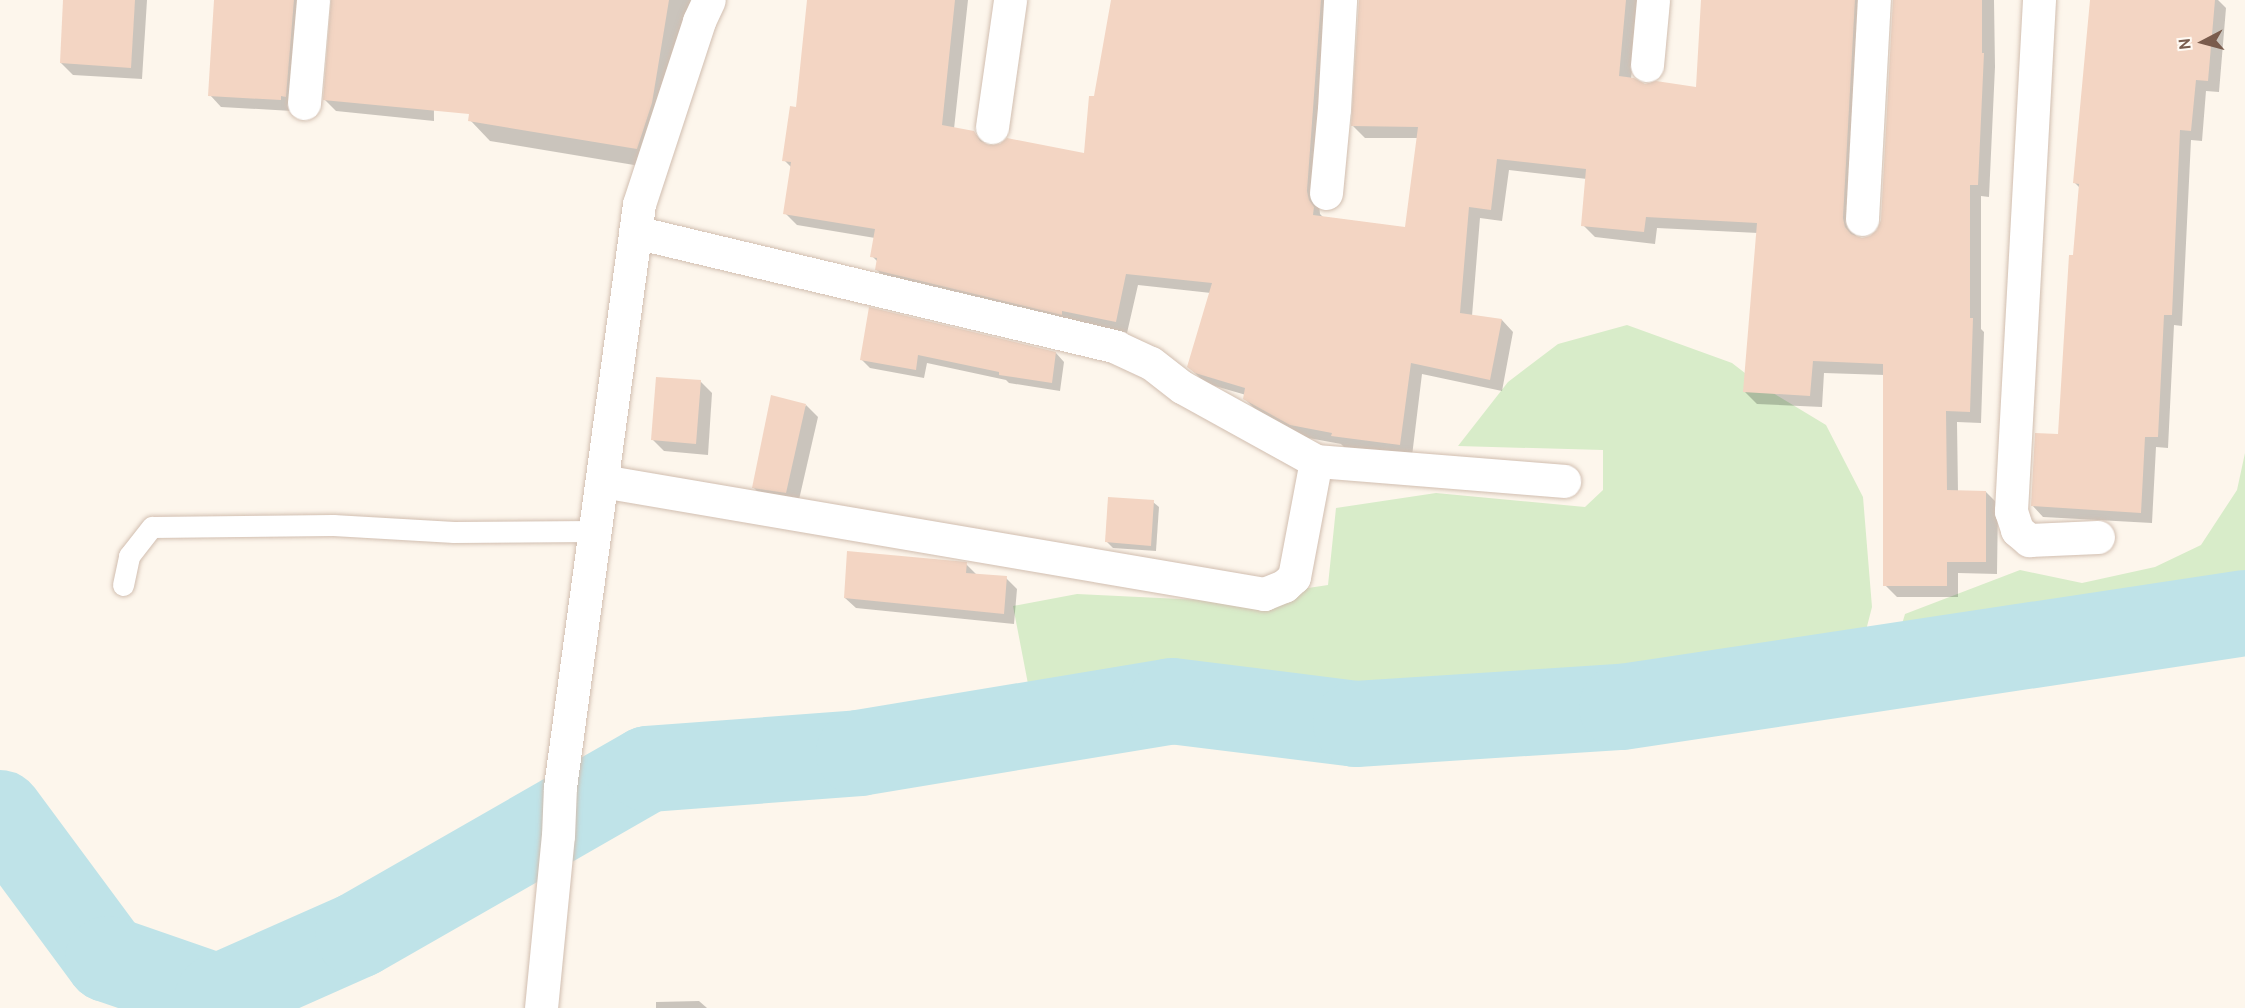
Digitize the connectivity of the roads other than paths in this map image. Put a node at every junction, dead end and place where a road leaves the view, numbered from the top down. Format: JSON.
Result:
{"nodes":[{"id":1,"x":313,"y":0,"type":"edge"},
{"id":2,"x":709,"y":0,"type":"edge"},
{"id":3,"x":1010,"y":0,"type":"edge"},
{"id":4,"x":1340,"y":0,"type":"edge"},
{"id":5,"x":1653,"y":0,"type":"edge"},
{"id":6,"x":1874,"y":0,"type":"edge"},
{"id":7,"x":2039,"y":0,"type":"edge"},
{"id":8,"x":1647,"y":65,"type":"dead end"},
{"id":9,"x":304,"y":103,"type":"dead end"},
{"id":10,"x":992,"y":127,"type":"dead end"},
{"id":11,"x":1326,"y":193,"type":"dead end"},
{"id":12,"x":1862,"y":219,"type":"dead end"},
{"id":13,"x":635,"y":232,"type":"junction"},
{"id":14,"x":1316,"y":461,"type":"junction"},
{"id":15,"x":602,"y":480,"type":"junction"},
{"id":16,"x":1564,"y":481,"type":"dead end"},
{"id":17,"x":594,"y":531,"type":"junction"},
{"id":18,"x":2098,"y":537,"type":"dead end"},
{"id":19,"x":123,"y":585,"type":"dead end"},
{"id":20,"x":541,"y":1008,"type":"edge"}],
"edges":[{"from":1,"to":9,"type":"street"},
{"from":2,"to":13,"type":"street"},
{"from":3,"to":10,"type":"street"},
{"from":4,"to":11,"type":"street"},
{"from":5,"to":8,"type":"street"},
{"from":6,"to":12,"type":"street"},
{"from":7,"to":18,"type":"street"},
{"from":13,"to":14,"type":"street"},
{"from":13,"to":15,"type":"street"},
{"from":14,"to":15,"type":"street"},
{"from":14,"to":16,"type":"street"},
{"from":15,"to":17,"type":"street"},
{"from":17,"to":19,"type":"lane"},
{"from":17,"to":20,"type":"street"}]}
